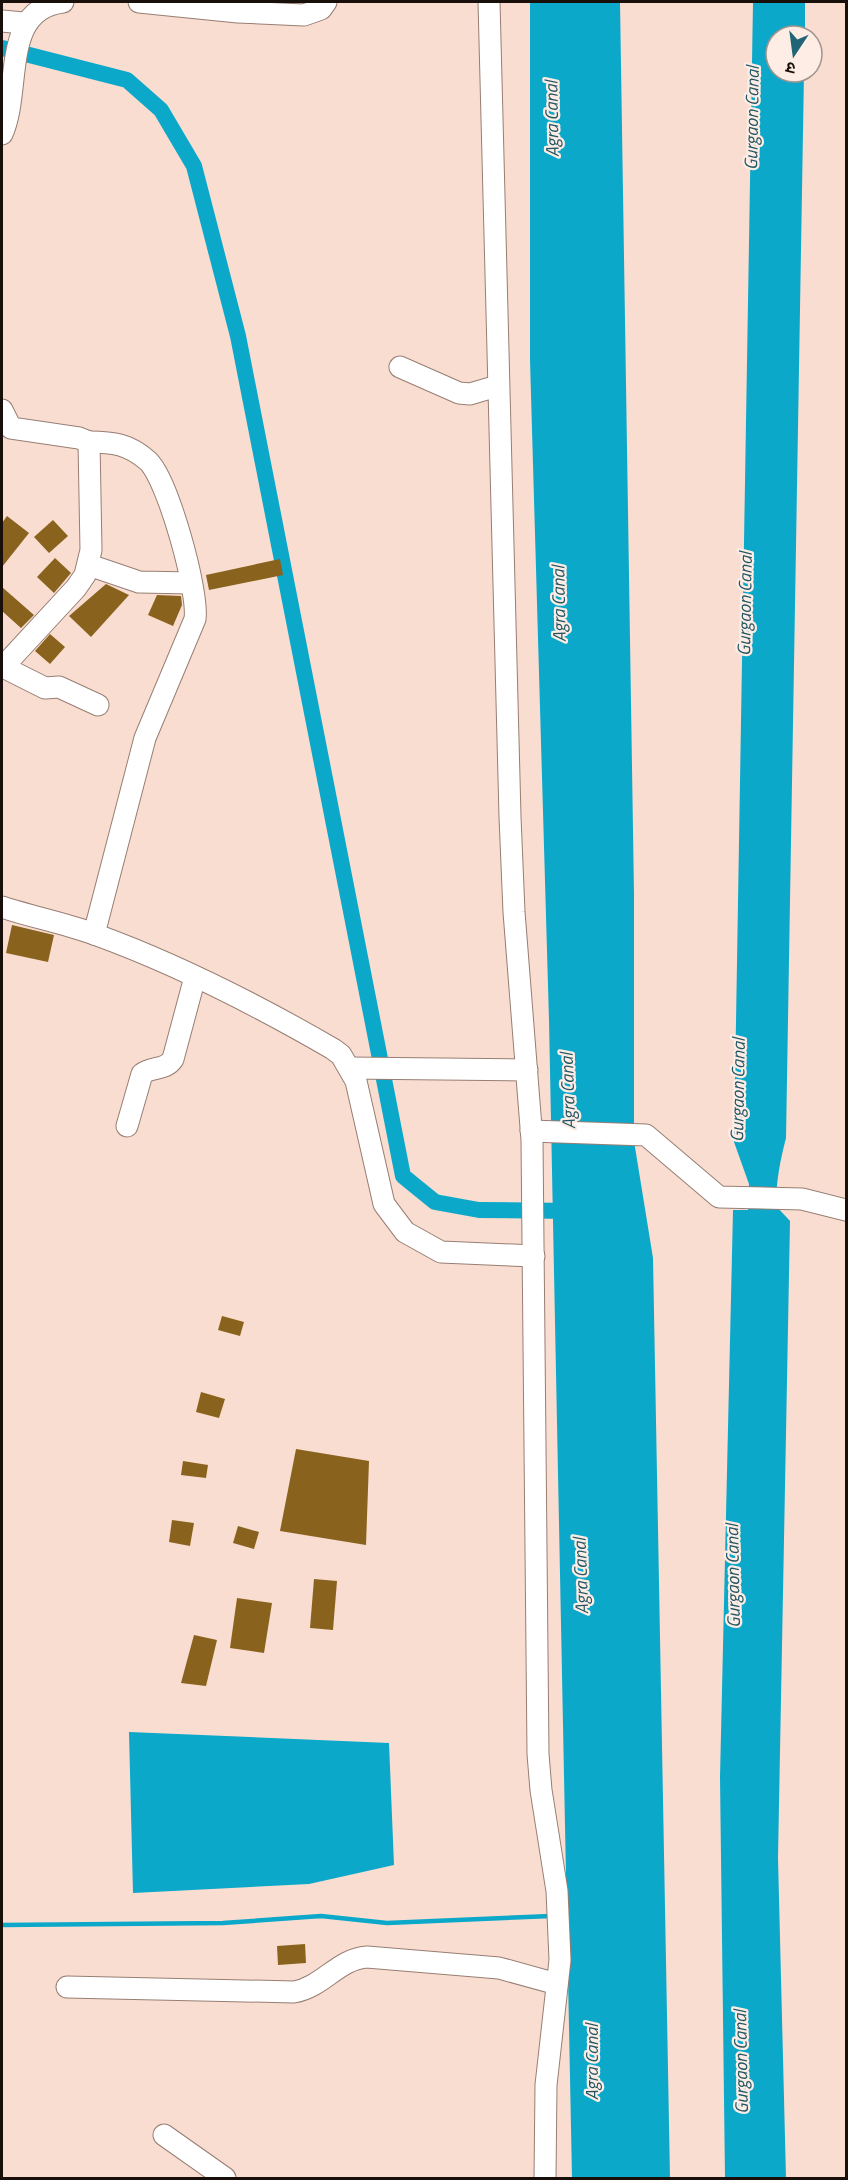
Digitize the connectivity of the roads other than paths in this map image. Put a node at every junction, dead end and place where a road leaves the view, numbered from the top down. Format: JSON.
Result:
{"nodes":[{"id":1,"x":63,"y":2,"type":"edge"},
{"id":2,"x":152,"y":2,"type":"edge"},
{"id":3,"x":326,"y":2,"type":"edge"},
{"id":4,"x":489,"y":2,"type":"edge"},
{"id":5,"x":15,"y":25,"type":"edge"},
{"id":6,"x":5,"y":90,"type":"edge"},
{"id":7,"x":2,"y":134,"type":"edge"},
{"id":8,"x":400,"y":367,"type":"dead end"},
{"id":9,"x":497,"y":386,"type":"junction"},
{"id":10,"x":2,"y":410,"type":"edge"},
{"id":11,"x":89,"y":442,"type":"junction"},
{"id":12,"x":89,"y":565,"type":"junction"},
{"id":13,"x":191,"y":583,"type":"junction"},
{"id":14,"x":2,"y":667,"type":"edge"},
{"id":15,"x":98,"y":705,"type":"dead end"},
{"id":16,"x":2,"y":908,"type":"edge"},
{"id":17,"x":93,"y":934,"type":"junction"},
{"id":18,"x":195,"y":977,"type":"junction"},
{"id":19,"x":349,"y":1068,"type":"junction"},
{"id":20,"x":527,"y":1070,"type":"junction"},
{"id":21,"x":127,"y":1126,"type":"dead end"},
{"id":22,"x":531,"y":1131,"type":"junction"},
{"id":23,"x":846,"y":1210,"type":"edge"},
{"id":24,"x":534,"y":1256,"type":"junction"},
{"id":25,"x":556,"y":1984,"type":"junction"},
{"id":26,"x":67,"y":1988,"type":"dead end"},
{"id":27,"x":164,"y":2135,"type":"dead end"},
{"id":28,"x":225,"y":2178,"type":"edge"},
{"id":29,"x":545,"y":2178,"type":"edge"}],
"edges":[{"from":1,"to":5,"type":"street"},
{"from":2,"to":3,"type":"street"},
{"from":4,"to":9,"type":"street"},
{"from":5,"to":6,"type":"street"},
{"from":6,"to":7,"type":"street"},
{"from":8,"to":9,"type":"street"},
{"from":9,"to":20,"type":"street"},
{"from":10,"to":11,"type":"street"},
{"from":11,"to":12,"type":"street"},
{"from":11,"to":13,"type":"street"},
{"from":12,"to":13,"type":"street"},
{"from":12,"to":14,"type":"street"},
{"from":13,"to":17,"type":"street"},
{"from":14,"to":15,"type":"street"},
{"from":16,"to":17,"type":"street"},
{"from":17,"to":18,"type":"street"},
{"from":18,"to":19,"type":"street"},
{"from":18,"to":21,"type":"street"},
{"from":19,"to":20,"type":"street"},
{"from":19,"to":24,"type":"street"},
{"from":20,"to":22,"type":"street"},
{"from":22,"to":23,"type":"street"},
{"from":22,"to":24,"type":"street"},
{"from":24,"to":25,"type":"street"},
{"from":25,"to":26,"type":"street"},
{"from":25,"to":29,"type":"street"},
{"from":27,"to":28,"type":"street"}]}
